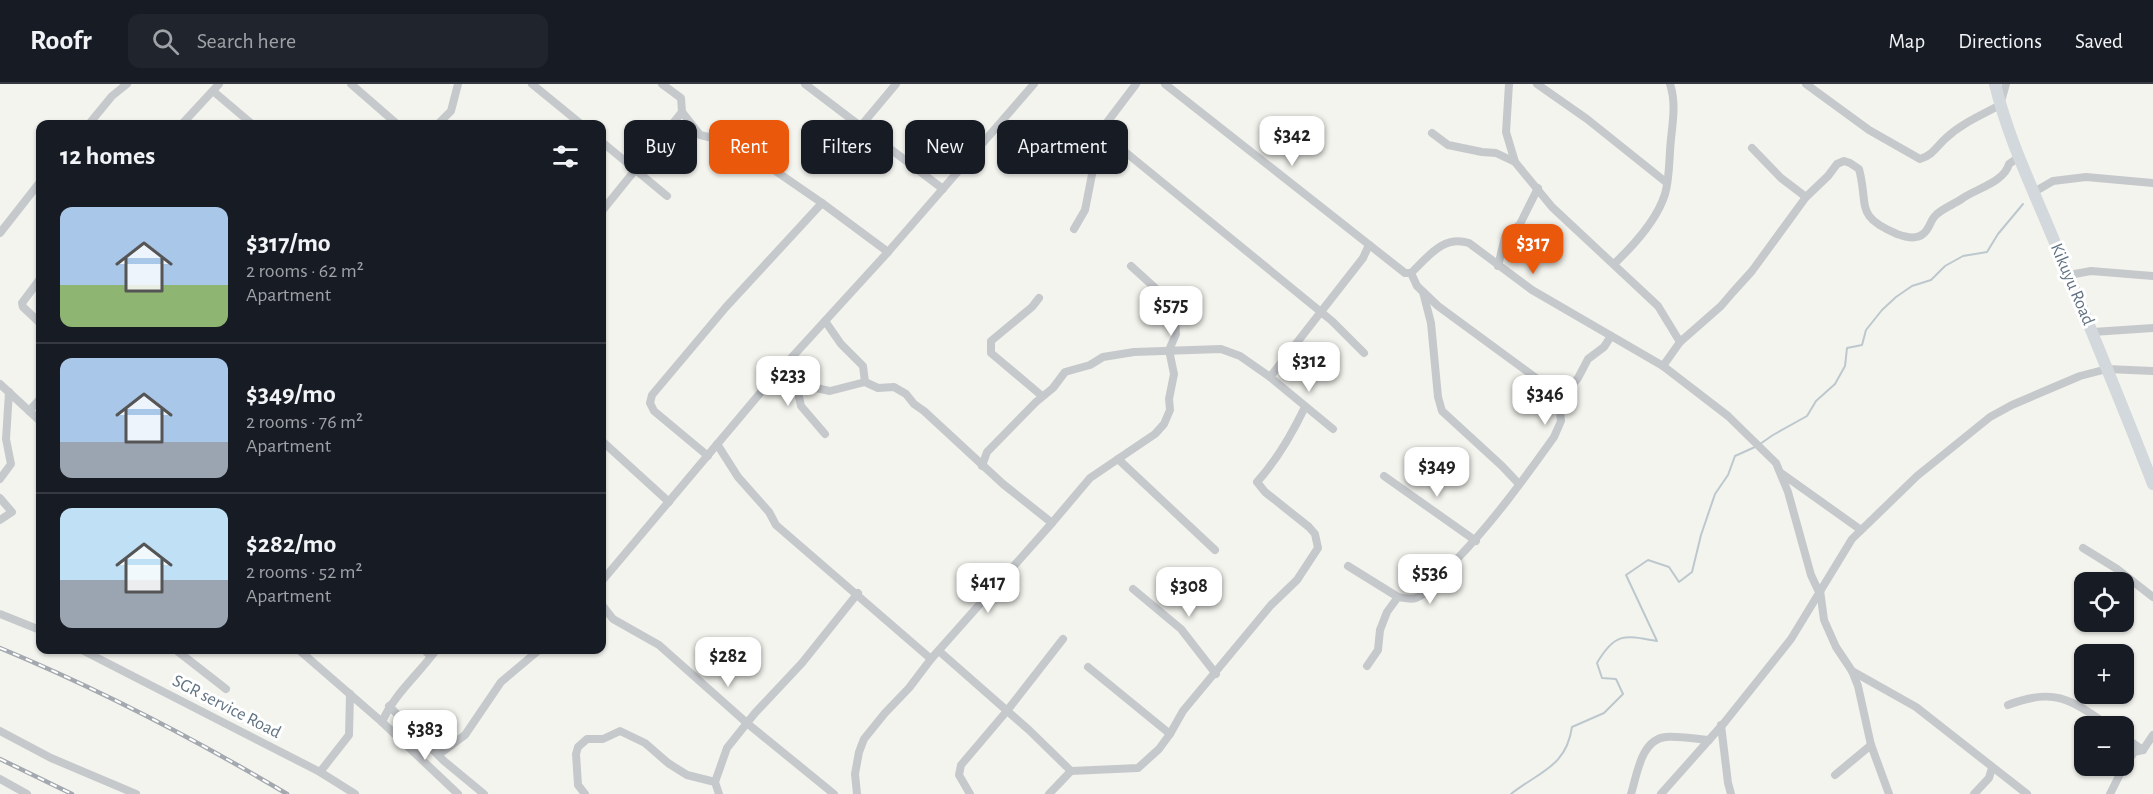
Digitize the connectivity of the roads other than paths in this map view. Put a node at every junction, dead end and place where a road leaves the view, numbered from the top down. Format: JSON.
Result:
{"nodes":[{"id":1,"x":127,"y":84,"type":"edge"},
{"id":2,"x":351,"y":84,"type":"edge"},
{"id":3,"x":458,"y":84,"type":"edge"},
{"id":4,"x":532,"y":84,"type":"edge"},
{"id":5,"x":662,"y":84,"type":"edge"},
{"id":6,"x":805,"y":84,"type":"edge"},
{"id":7,"x":896,"y":84,"type":"edge"},
{"id":8,"x":1034,"y":84,"type":"edge"},
{"id":9,"x":1136,"y":84,"type":"edge"},
{"id":10,"x":1165,"y":84,"type":"edge"},
{"id":11,"x":1509,"y":84,"type":"edge"},
{"id":12,"x":1538,"y":84,"type":"edge"},
{"id":13,"x":1670,"y":84,"type":"edge"},
{"id":14,"x":1806,"y":84,"type":"edge"},
{"id":15,"x":1995,"y":84,"type":"edge"},
{"id":16,"x":2006,"y":84,"type":"edge"},
{"id":17,"x":216,"y":88,"type":"edge"},
{"id":18,"x":2000,"y":105,"type":"junction"},
{"id":19,"x":682,"y":112,"type":"junction"},
{"id":20,"x":92,"y":120,"type":"edge"},
{"id":21,"x":186,"y":120,"type":"edge"},
{"id":22,"x":248,"y":120,"type":"edge"},
{"id":23,"x":392,"y":120,"type":"edge"},
{"id":24,"x":445,"y":120,"type":"edge"},
{"id":25,"x":576,"y":120,"type":"edge"},
{"id":26,"x":676,"y":120,"type":"edge"},
{"id":27,"x":851,"y":120,"type":"edge"},
{"id":28,"x":866,"y":120,"type":"edge"},
{"id":29,"x":1109,"y":120,"type":"edge"},
{"id":30,"x":1432,"y":133,"type":"dead end"},
{"id":31,"x":606,"y":145,"type":"edge"},
{"id":32,"x":1752,"y":148,"type":"dead end"},
{"id":33,"x":893,"y":152,"type":"edge"},
{"id":34,"x":1128,"y":154,"type":"edge"},
{"id":35,"x":2019,"y":157,"type":"junction"},
{"id":36,"x":624,"y":161,"type":"edge"},
{"id":37,"x":1515,"y":162,"type":"junction"},
{"id":38,"x":632,"y":174,"type":"edge"},
{"id":39,"x":640,"y":174,"type":"edge"},
{"id":40,"x":1093,"y":174,"type":"edge"},
{"id":41,"x":1666,"y":183,"type":"junction"},
{"id":42,"x":2153,"y":183,"type":"edge"},
{"id":43,"x":36,"y":187,"type":"edge"},
{"id":44,"x":1538,"y":188,"type":"junction"},
{"id":45,"x":942,"y":189,"type":"junction"},
{"id":46,"x":2034,"y":192,"type":"junction"},
{"id":47,"x":667,"y":196,"type":"dead end"},
{"id":48,"x":1806,"y":197,"type":"junction"},
{"id":49,"x":822,"y":203,"type":"junction"},
{"id":50,"x":606,"y":206,"type":"edge"},
{"id":51,"x":1074,"y":229,"type":"dead end"},
{"id":52,"x":0,"y":233,"type":"edge"},
{"id":53,"x":1369,"y":245,"type":"junction"},
{"id":54,"x":888,"y":252,"type":"junction"},
{"id":55,"x":1614,"y":264,"type":"junction"},
{"id":56,"x":1131,"y":266,"type":"dead end"},
{"id":57,"x":1498,"y":266,"type":"junction"},
{"id":58,"x":1411,"y":273,"type":"junction"},
{"id":59,"x":2069,"y":275,"type":"junction"},
{"id":60,"x":2153,"y":276,"type":"edge"},
{"id":61,"x":36,"y":284,"type":"edge"},
{"id":62,"x":1423,"y":292,"type":"junction"},
{"id":63,"x":1039,"y":298,"type":"dead end"},
{"id":64,"x":1321,"y":313,"type":"junction"},
{"id":65,"x":36,"y":319,"type":"edge"},
{"id":66,"x":825,"y":321,"type":"junction"},
{"id":67,"x":2153,"y":328,"type":"edge"},
{"id":68,"x":2093,"y":332,"type":"junction"},
{"id":69,"x":1611,"y":336,"type":"junction"},
{"id":70,"x":1680,"y":342,"type":"junction"},
{"id":71,"x":1169,"y":350,"type":"junction"},
{"id":72,"x":1364,"y":353,"type":"dead end"},
{"id":73,"x":791,"y":359,"type":"junction"},
{"id":74,"x":1663,"y":366,"type":"junction"},
{"id":75,"x":2108,"y":369,"type":"junction"},
{"id":76,"x":2153,"y":371,"type":"edge"},
{"id":77,"x":1270,"y":377,"type":"junction"},
{"id":78,"x":865,"y":382,"type":"junction"},
{"id":79,"x":0,"y":384,"type":"edge"},
{"id":80,"x":799,"y":389,"type":"junction"},
{"id":81,"x":9,"y":392,"type":"junction"},
{"id":82,"x":1042,"y":396,"type":"junction"},
{"id":83,"x":1559,"y":402,"type":"junction"},
{"id":84,"x":36,"y":403,"type":"edge"},
{"id":85,"x":1305,"y":407,"type":"junction"},
{"id":86,"x":29,"y":411,"type":"junction"},
{"id":87,"x":36,"y":417,"type":"edge"},
{"id":88,"x":1333,"y":429,"type":"dead end"},
{"id":89,"x":825,"y":434,"type":"dead end"},
{"id":90,"x":717,"y":444,"type":"junction"},
{"id":91,"x":606,"y":445,"type":"edge"},
{"id":92,"x":708,"y":456,"type":"junction"},
{"id":93,"x":1118,"y":459,"type":"junction"},
{"id":94,"x":982,"y":466,"type":"junction"},
{"id":95,"x":1780,"y":473,"type":"junction"},
{"id":96,"x":1384,"y":476,"type":"dead end"},
{"id":97,"x":0,"y":479,"type":"edge"},
{"id":98,"x":1519,"y":484,"type":"junction"},
{"id":99,"x":2153,"y":484,"type":"edge"},
{"id":100,"x":0,"y":498,"type":"edge"},
{"id":101,"x":669,"y":502,"type":"junction"},
{"id":102,"x":0,"y":520,"type":"edge"},
{"id":103,"x":1052,"y":523,"type":"junction"},
{"id":104,"x":1861,"y":530,"type":"junction"},
{"id":105,"x":1476,"y":541,"type":"junction"},
{"id":106,"x":2083,"y":548,"type":"dead end"},
{"id":107,"x":1215,"y":550,"type":"dead end"},
{"id":108,"x":1348,"y":566,"type":"dead end"},
{"id":109,"x":606,"y":576,"type":"edge"},
{"id":110,"x":1133,"y":589,"type":"dead end"},
{"id":111,"x":1819,"y":591,"type":"junction"},
{"id":112,"x":858,"y":594,"type":"junction"},
{"id":113,"x":1398,"y":597,"type":"junction"},
{"id":114,"x":2153,"y":597,"type":"edge"},
{"id":115,"x":606,"y":610,"type":"edge"},
{"id":116,"x":0,"y":614,"type":"edge"},
{"id":117,"x":36,"y":628,"type":"edge"},
{"id":118,"x":1062,"y":639,"type":"dead end"},
{"id":119,"x":939,"y":651,"type":"junction"},
{"id":120,"x":90,"y":654,"type":"edge"},
{"id":121,"x":181,"y":654,"type":"edge"},
{"id":122,"x":304,"y":654,"type":"edge"},
{"id":123,"x":433,"y":654,"type":"edge"},
{"id":124,"x":534,"y":654,"type":"edge"},
{"id":125,"x":931,"y":659,"type":"junction"},
{"id":126,"x":1367,"y":666,"type":"dead end"},
{"id":127,"x":1088,"y":667,"type":"dead end"},
{"id":128,"x":1852,"y":671,"type":"junction"},
{"id":129,"x":1216,"y":674,"type":"junction"},
{"id":130,"x":226,"y":689,"type":"dead end"},
{"id":131,"x":350,"y":693,"type":"junction"},
{"id":132,"x":2008,"y":705,"type":"dead end"},
{"id":133,"x":389,"y":706,"type":"junction"},
{"id":134,"x":1006,"y":712,"type":"junction"},
{"id":135,"x":2091,"y":716,"type":"edge"},
{"id":136,"x":382,"y":722,"type":"junction"},
{"id":137,"x":748,"y":724,"type":"junction"},
{"id":138,"x":1721,"y":725,"type":"junction"},
{"id":139,"x":0,"y":731,"type":"edge"},
{"id":140,"x":1170,"y":734,"type":"junction"},
{"id":141,"x":2153,"y":735,"type":"edge"},
{"id":142,"x":1709,"y":740,"type":"junction"},
{"id":143,"x":2134,"y":743,"type":"edge"},
{"id":144,"x":1871,"y":745,"type":"junction"},
{"id":145,"x":2143,"y":750,"type":"junction"},
{"id":146,"x":438,"y":755,"type":"junction"},
{"id":147,"x":1992,"y":768,"type":"junction"},
{"id":148,"x":1071,"y":771,"type":"junction"},
{"id":149,"x":320,"y":772,"type":"junction"},
{"id":150,"x":1835,"y":775,"type":"dead end"},
{"id":151,"x":0,"y":779,"type":"edge"},
{"id":152,"x":715,"y":782,"type":"junction"},
{"id":153,"x":27,"y":794,"type":"edge"},
{"id":154,"x":136,"y":794,"type":"edge"},
{"id":155,"x":355,"y":794,"type":"edge"},
{"id":156,"x":458,"y":794,"type":"edge"},
{"id":157,"x":484,"y":794,"type":"edge"},
{"id":158,"x":585,"y":794,"type":"edge"},
{"id":159,"x":719,"y":794,"type":"edge"},
{"id":160,"x":834,"y":794,"type":"edge"},
{"id":161,"x":857,"y":794,"type":"edge"},
{"id":162,"x":970,"y":794,"type":"edge"},
{"id":163,"x":1049,"y":794,"type":"edge"},
{"id":164,"x":1631,"y":794,"type":"edge"},
{"id":165,"x":1661,"y":794,"type":"edge"},
{"id":166,"x":1731,"y":794,"type":"edge"},
{"id":167,"x":1889,"y":794,"type":"edge"},
{"id":168,"x":1974,"y":794,"type":"edge"},
{"id":169,"x":2027,"y":794,"type":"edge"},
{"id":170,"x":2110,"y":794,"type":"edge"}],
"edges":[{"from":1,"to":20,"type":"street"},
{"from":2,"to":23,"type":"street"},
{"from":3,"to":24,"type":"street"},
{"from":4,"to":25,"type":"street"},
{"from":5,"to":19,"type":"street"},
{"from":6,"to":27,"type":"street"},
{"from":7,"to":28,"type":"street"},
{"from":8,"to":45,"type":"street"},
{"from":9,"to":29,"type":"street"},
{"from":10,"to":53,"type":"street"},
{"from":11,"to":37,"type":"street"},
{"from":12,"to":41,"type":"street"},
{"from":13,"to":41,"type":"street"},
{"from":14,"to":18,"type":"street"},
{"from":15,"to":18,"type":"main road","name":"Kikuyu Road"},
{"from":16,"to":18,"type":"street"},
{"from":17,"to":21,"type":"street"},
{"from":17,"to":22,"type":"street"},
{"from":18,"to":35,"type":"main road","name":"Kikuyu Road"},
{"from":19,"to":26,"type":"street"},
{"from":19,"to":49,"type":"street"},
{"from":30,"to":37,"type":"street"},
{"from":31,"to":36,"type":"street"},
{"from":32,"to":48,"type":"street"},
{"from":33,"to":45,"type":"street"},
{"from":34,"to":64,"type":"street"},
{"from":35,"to":46,"type":"main road","name":"Kikuyu Road"},
{"from":35,"to":48,"type":"street"},
{"from":37,"to":44,"type":"street"},
{"from":38,"to":50,"type":"street"},
{"from":39,"to":47,"type":"street"},
{"from":40,"to":51,"type":"street"},
{"from":41,"to":55,"type":"street"},
{"from":42,"to":46,"type":"street"},
{"from":43,"to":52,"type":"street"},
{"from":44,"to":55,"type":"street"},
{"from":44,"to":57,"type":"street"},
{"from":45,"to":54,"type":"street"},
{"from":46,"to":59,"type":"main road","name":"Kikuyu Road"},
{"from":48,"to":70,"type":"street"},
{"from":49,"to":54,"type":"street"},
{"from":49,"to":92,"type":"street"},
{"from":53,"to":58,"type":"street"},
{"from":53,"to":64,"type":"street"},
{"from":54,"to":66,"type":"street"},
{"from":55,"to":70,"type":"street"},
{"from":56,"to":71,"type":"street"},
{"from":57,"to":58,"type":"street"},
{"from":57,"to":69,"type":"street"},
{"from":58,"to":62,"type":"street"},
{"from":59,"to":60,"type":"street"},
{"from":59,"to":68,"type":"main road","name":"Kikuyu Road"},
{"from":61,"to":65,"type":"street"},
{"from":62,"to":83,"type":"street"},
{"from":62,"to":98,"type":"street"},
{"from":63,"to":82,"type":"street"},
{"from":64,"to":72,"type":"street"},
{"from":64,"to":77,"type":"street"},
{"from":66,"to":73,"type":"street"},
{"from":66,"to":78,"type":"street"},
{"from":67,"to":68,"type":"street"},
{"from":68,"to":75,"type":"main road","name":"Kikuyu Road"},
{"from":69,"to":74,"type":"street"},
{"from":69,"to":83,"type":"street"},
{"from":70,"to":74,"type":"street"},
{"from":71,"to":77,"type":"street"},
{"from":71,"to":82,"type":"street"},
{"from":71,"to":93,"type":"street"},
{"from":73,"to":80,"type":"street"},
{"from":73,"to":90,"type":"street"},
{"from":74,"to":95,"type":"street"},
{"from":75,"to":76,"type":"street"},
{"from":75,"to":99,"type":"main road","name":"Kikuyu Road"},
{"from":75,"to":104,"type":"street"},
{"from":77,"to":85,"type":"street"},
{"from":78,"to":80,"type":"street"},
{"from":78,"to":94,"type":"street"},
{"from":79,"to":81,"type":"street"},
{"from":80,"to":89,"type":"street"},
{"from":81,"to":86,"type":"street"},
{"from":81,"to":97,"type":"street"},
{"from":82,"to":94,"type":"street"},
{"from":83,"to":98,"type":"street"},
{"from":84,"to":86,"type":"street"},
{"from":85,"to":88,"type":"street"},
{"from":85,"to":129,"type":"street"},
{"from":86,"to":87,"type":"street"},
{"from":90,"to":92,"type":"street"},
{"from":90,"to":112,"type":"street"},
{"from":91,"to":101,"type":"street"},
{"from":92,"to":101,"type":"street"},
{"from":93,"to":103,"type":"street"},
{"from":93,"to":107,"type":"street"},
{"from":94,"to":103,"type":"street"},
{"from":95,"to":104,"type":"street"},
{"from":95,"to":111,"type":"street"},
{"from":96,"to":105,"type":"street"},
{"from":98,"to":105,"type":"street"},
{"from":100,"to":102,"type":"street"},
{"from":101,"to":109,"type":"street"},
{"from":103,"to":119,"type":"street"},
{"from":104,"to":111,"type":"street"},
{"from":105,"to":113,"type":"street"},
{"from":106,"to":114,"type":"street"},
{"from":108,"to":113,"type":"street"},
{"from":110,"to":129,"type":"street"},
{"from":111,"to":128,"type":"street"},
{"from":111,"to":138,"type":"street"},
{"from":112,"to":125,"type":"street"},
{"from":112,"to":137,"type":"street"},
{"from":113,"to":126,"type":"street"},
{"from":115,"to":137,"type":"street"},
{"from":116,"to":117,"type":"street"},
{"from":118,"to":134,"type":"street"},
{"from":119,"to":125,"type":"street"},
{"from":119,"to":134,"type":"street"},
{"from":120,"to":149,"type":"street","name":"SGR service Road"},
{"from":121,"to":130,"type":"street"},
{"from":122,"to":131,"type":"street"},
{"from":123,"to":133,"type":"street"},
{"from":124,"to":146,"type":"street"},
{"from":125,"to":161,"type":"street"},
{"from":127,"to":140,"type":"street"},
{"from":128,"to":144,"type":"street"},
{"from":128,"to":147,"type":"street"},
{"from":129,"to":140,"type":"street"},
{"from":131,"to":136,"type":"street"},
{"from":131,"to":149,"type":"street"},
{"from":132,"to":135,"type":"street"},
{"from":133,"to":136,"type":"street"},
{"from":133,"to":146,"type":"street"},
{"from":134,"to":148,"type":"street"},
{"from":134,"to":162,"type":"street"},
{"from":136,"to":156,"type":"street"},
{"from":137,"to":152,"type":"street"},
{"from":137,"to":160,"type":"street"},
{"from":138,"to":142,"type":"street"},
{"from":138,"to":166,"type":"street"},
{"from":139,"to":154,"type":"street"},
{"from":140,"to":148,"type":"street"},
{"from":141,"to":145,"type":"street"},
{"from":142,"to":164,"type":"street"},
{"from":142,"to":165,"type":"street"},
{"from":143,"to":145,"type":"street"},
{"from":144,"to":150,"type":"street"},
{"from":144,"to":167,"type":"street"},
{"from":145,"to":170,"type":"street"},
{"from":146,"to":157,"type":"street"},
{"from":147,"to":168,"type":"street"},
{"from":147,"to":169,"type":"street"},
{"from":148,"to":163,"type":"street"},
{"from":149,"to":155,"type":"street","name":"SGR service Road"},
{"from":151,"to":153,"type":"street"},
{"from":152,"to":158,"type":"street"},
{"from":152,"to":159,"type":"street"}]}
